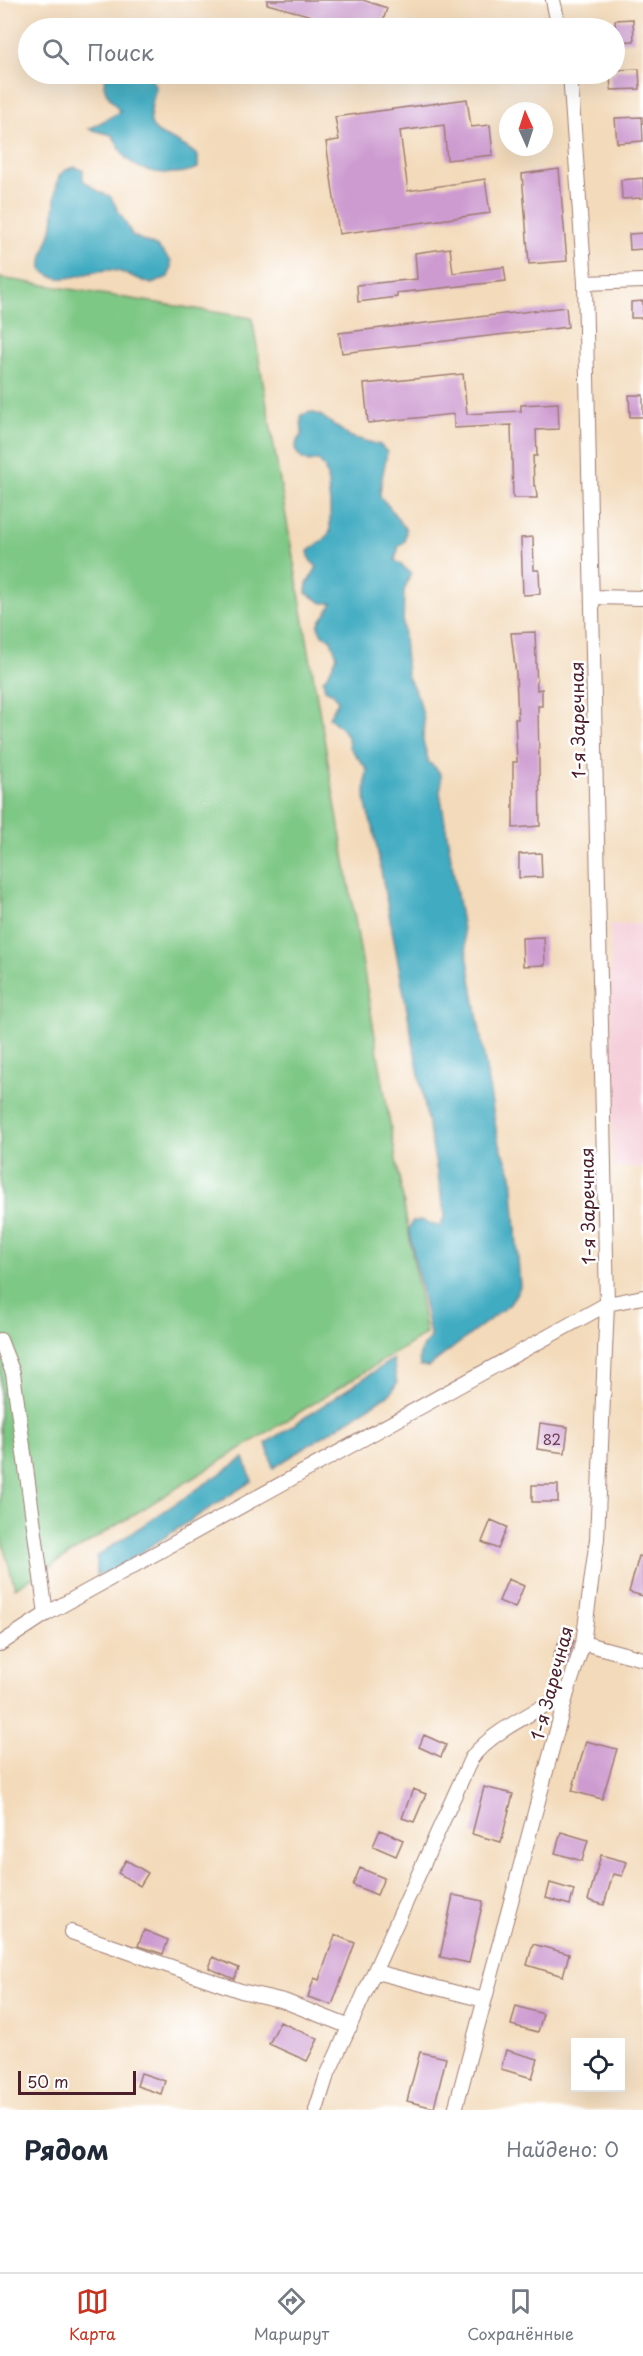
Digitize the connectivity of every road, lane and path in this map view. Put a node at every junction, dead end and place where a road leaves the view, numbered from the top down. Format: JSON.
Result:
{"nodes":[{"id":1,"x":553,"y":0,"type":"edge"},
{"id":2,"x":558,"y":18,"type":"edge"},
{"id":3,"x":571,"y":84,"type":"edge"},
{"id":4,"x":643,"y":281,"type":"edge"},
{"id":5,"x":585,"y":283,"type":"junction"},
{"id":6,"x":592,"y":597,"type":"junction"},
{"id":7,"x":643,"y":598,"type":"edge"},
{"id":8,"x":643,"y":1298,"type":"edge"},
{"id":9,"x":607,"y":1304,"type":"junction"},
{"id":10,"x":0,"y":1340,"type":"edge"},
{"id":11,"x":46,"y":1614,"type":"junction"},
{"id":12,"x":583,"y":1643,"type":"junction"},
{"id":13,"x":0,"y":1644,"type":"edge"},
{"id":14,"x":643,"y":1659,"type":"edge"},
{"id":15,"x":567,"y":1693,"type":"junction"},
{"id":16,"x":71,"y":1932,"type":"dead end"},
{"id":17,"x":376,"y":1972,"type":"junction"},
{"id":18,"x":484,"y":2001,"type":"junction"},
{"id":19,"x":350,"y":2028,"type":"junction"},
{"id":20,"x":316,"y":2110,"type":"edge"},
{"id":21,"x":455,"y":2110,"type":"edge"}],
"edges":[{"from":1,"to":2,"type":"street"},
{"from":3,"to":5,"type":"street","name":"1-я Заречная"},
{"from":4,"to":5,"type":"street"},
{"from":5,"to":6,"type":"street","name":"1-я Заречная"},
{"from":6,"to":7,"type":"street"},
{"from":6,"to":9,"type":"street","name":"1-я Заречная"},
{"from":8,"to":9,"type":"street"},
{"from":9,"to":11,"type":"street"},
{"from":9,"to":12,"type":"street","name":"1-я Заречная"},
{"from":10,"to":11,"type":"street"},
{"from":11,"to":13,"type":"street"},
{"from":12,"to":14,"type":"street"},
{"from":12,"to":15,"type":"street","name":"1-я Заречная"},
{"from":15,"to":17,"type":"street"},
{"from":15,"to":18,"type":"street","name":"1-я Заречная"},
{"from":16,"to":19,"type":"street"},
{"from":17,"to":18,"type":"street"},
{"from":17,"to":19,"type":"street"},
{"from":18,"to":21,"type":"street","name":"1-я Заречная"},
{"from":19,"to":20,"type":"street"}]}
